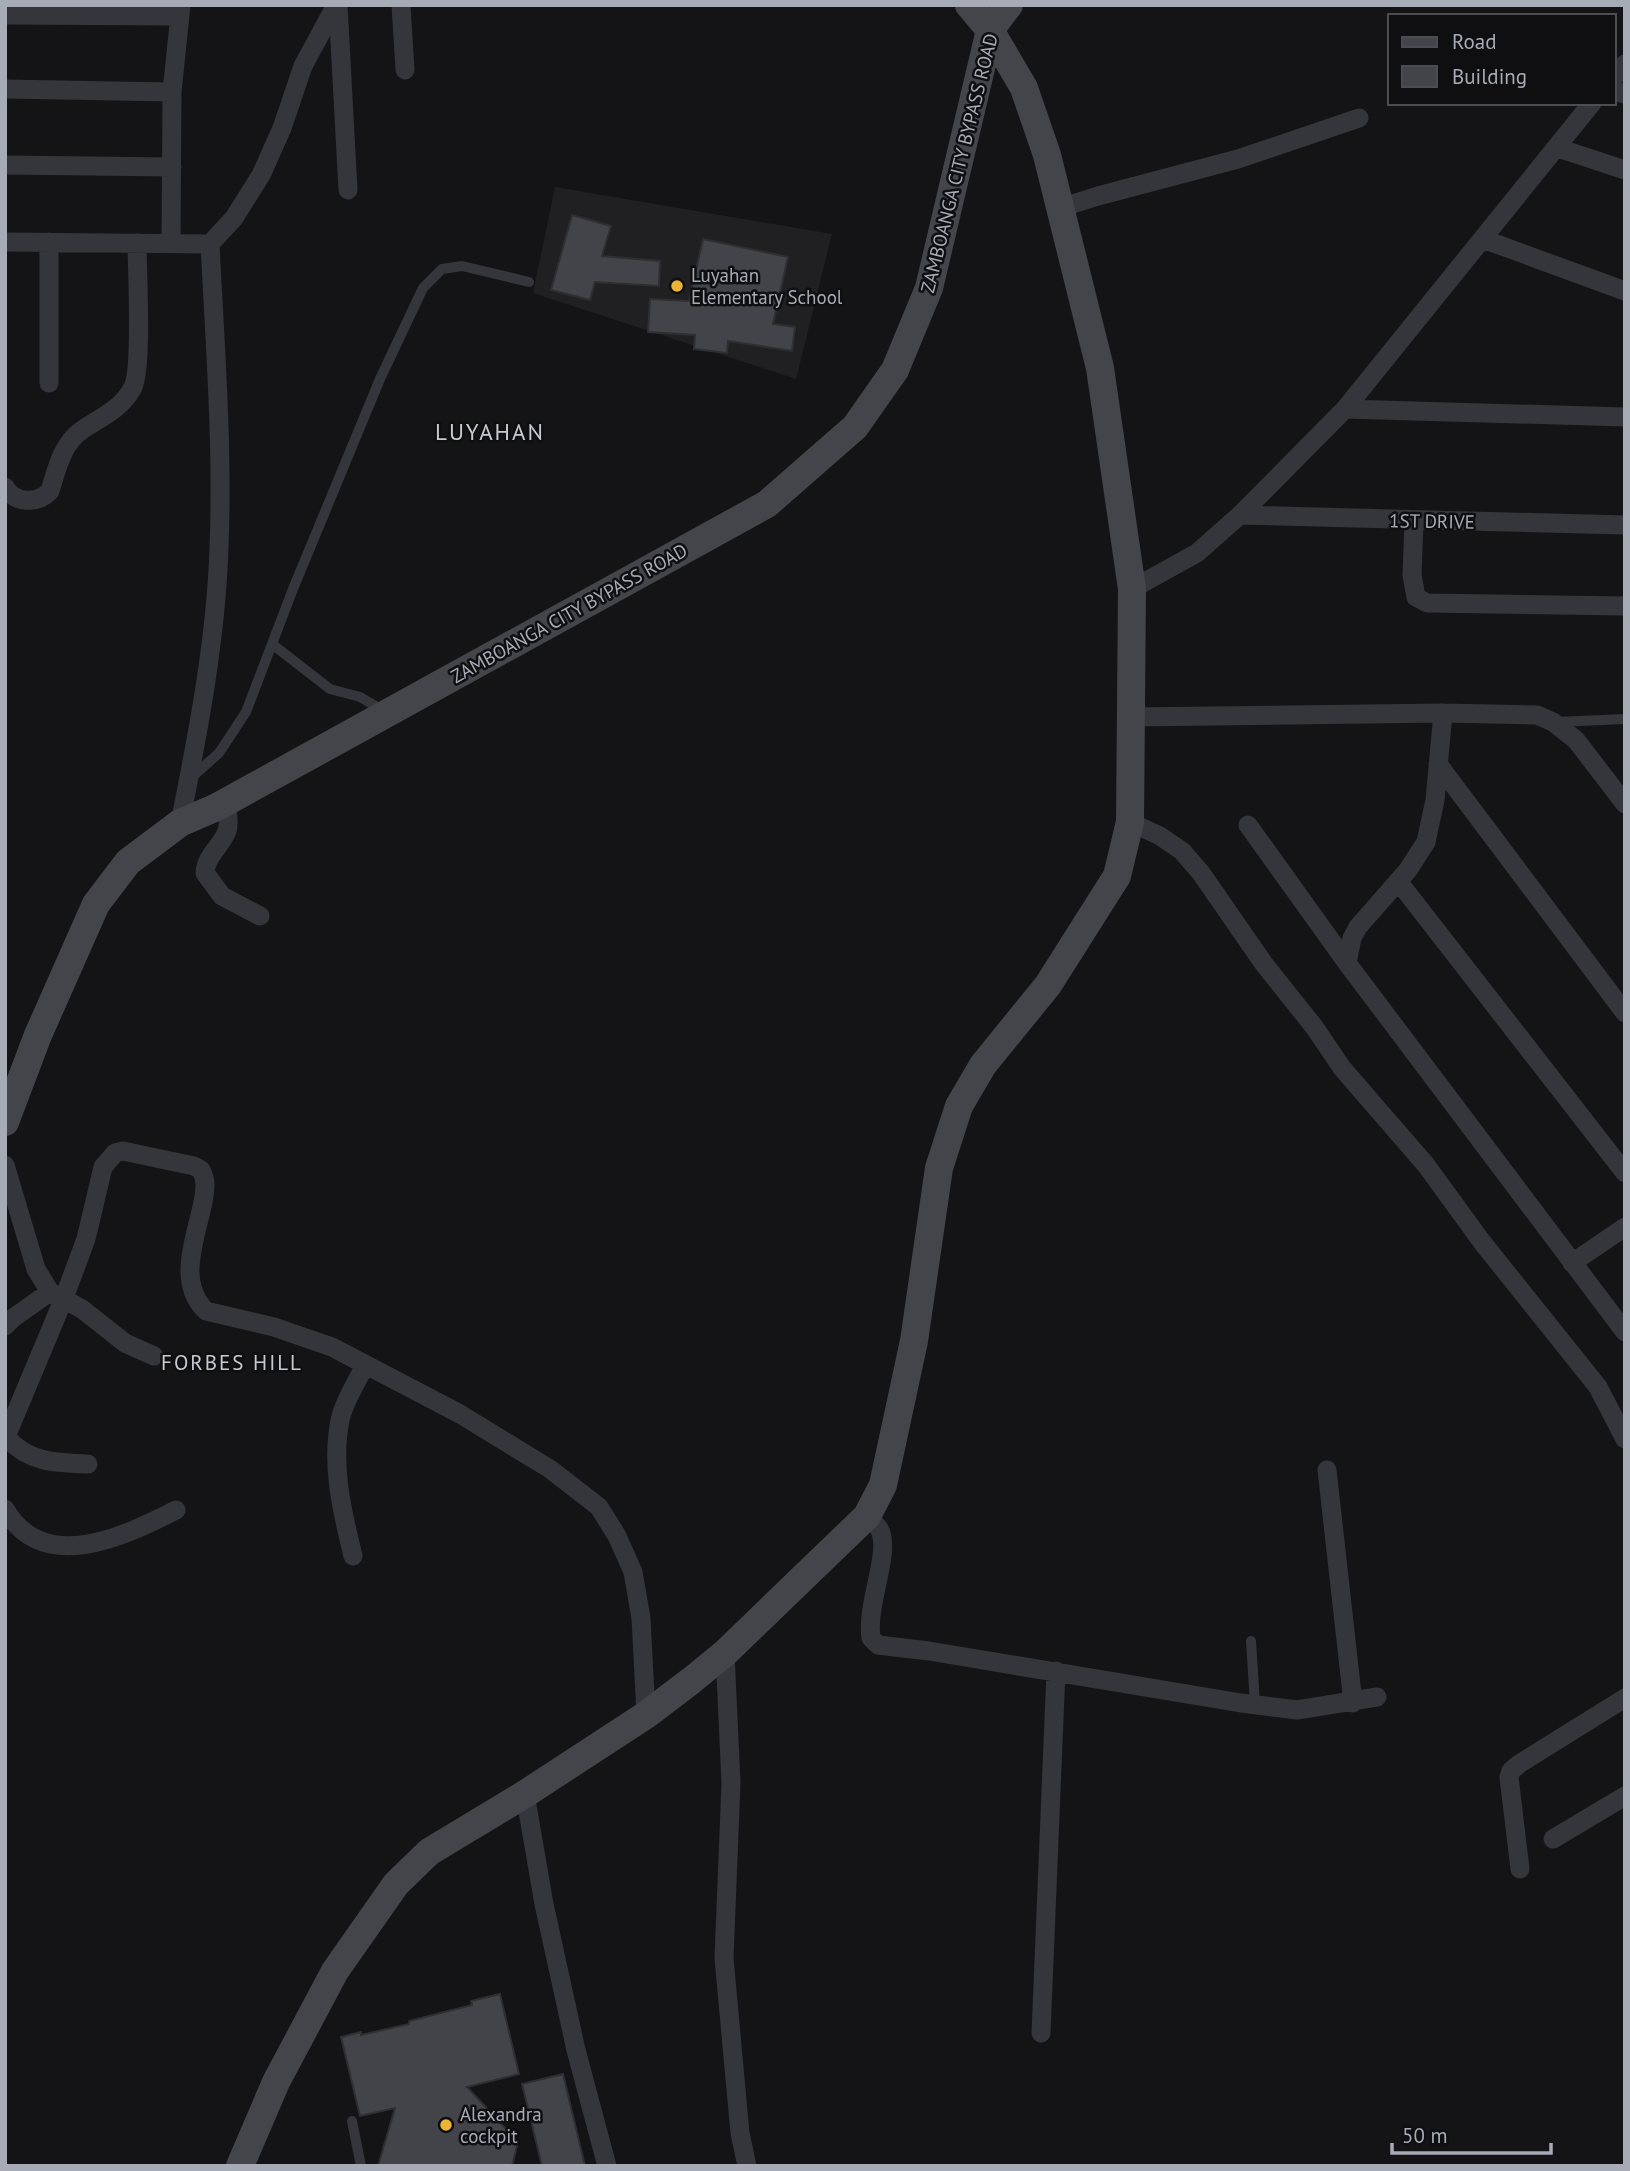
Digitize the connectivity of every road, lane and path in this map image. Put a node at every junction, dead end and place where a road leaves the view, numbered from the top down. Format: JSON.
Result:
{"nodes":[{"id":1,"x":337,"y":5,"type":"edge"},
{"id":2,"x":401,"y":5,"type":"edge"},
{"id":3,"x":969,"y":5,"type":"edge"},
{"id":4,"x":1009,"y":5,"type":"edge"},
{"id":5,"x":181,"y":11,"type":"edge"},
{"id":6,"x":5,"y":15,"type":"edge"},
{"id":7,"x":990,"y":30,"type":"junction"},
{"id":8,"x":405,"y":70,"type":"dead end"},
{"id":9,"x":5,"y":89,"type":"edge"},
{"id":10,"x":172,"y":92,"type":"junction"},
{"id":11,"x":1590,"y":105,"type":"edge"},
{"id":12,"x":1359,"y":118,"type":"dead end"},
{"id":13,"x":1558,"y":148,"type":"junction"},
{"id":14,"x":5,"y":166,"type":"edge"},
{"id":15,"x":172,"y":167,"type":"junction"},
{"id":16,"x":1625,"y":170,"type":"edge"},
{"id":17,"x":348,"y":190,"type":"dead end"},
{"id":18,"x":1060,"y":208,"type":"junction"},
{"id":19,"x":1483,"y":239,"type":"junction"},
{"id":20,"x":5,"y":242,"type":"edge"},
{"id":21,"x":49,"y":242,"type":"junction"},
{"id":22,"x":137,"y":243,"type":"junction"},
{"id":23,"x":171,"y":243,"type":"junction"},
{"id":24,"x":210,"y":244,"type":"junction"},
{"id":25,"x":528,"y":282,"type":"dead end"},
{"id":26,"x":1625,"y":291,"type":"edge"},
{"id":27,"x":49,"y":383,"type":"dead end"},
{"id":28,"x":1345,"y":410,"type":"junction"},
{"id":29,"x":1625,"y":417,"type":"edge"},
{"id":30,"x":5,"y":487,"type":"edge"},
{"id":31,"x":1240,"y":514,"type":"junction"},
{"id":32,"x":1414,"y":521,"type":"junction"},
{"id":33,"x":1625,"y":525,"type":"edge"},
{"id":34,"x":1132,"y":589,"type":"junction"},
{"id":35,"x":1625,"y":606,"type":"edge"},
{"id":36,"x":272,"y":644,"type":"junction"},
{"id":37,"x":387,"y":713,"type":"junction"},
{"id":38,"x":1443,"y":713,"type":"junction"},
{"id":39,"x":1131,"y":717,"type":"junction"},
{"id":40,"x":1625,"y":719,"type":"edge"},
{"id":41,"x":1553,"y":722,"type":"junction"},
{"id":42,"x":1438,"y":764,"type":"junction"},
{"id":43,"x":188,"y":779,"type":"junction"},
{"id":44,"x":226,"y":802,"type":"junction"},
{"id":45,"x":1625,"y":804,"type":"edge"},
{"id":46,"x":1130,"y":822,"type":"junction"},
{"id":47,"x":180,"y":823,"type":"junction"},
{"id":48,"x":1248,"y":825,"type":"dead end"},
{"id":49,"x":1398,"y":881,"type":"junction"},
{"id":50,"x":260,"y":916,"type":"dead end"},
{"id":51,"x":1348,"y":963,"type":"junction"},
{"id":52,"x":1625,"y":1013,"type":"edge"},
{"id":53,"x":7,"y":1111,"type":"edge"},
{"id":54,"x":5,"y":1165,"type":"edge"},
{"id":55,"x":1625,"y":1173,"type":"edge"},
{"id":56,"x":1625,"y":1227,"type":"edge"},
{"id":57,"x":1572,"y":1263,"type":"junction"},
{"id":58,"x":57,"y":1295,"type":"junction"},
{"id":59,"x":5,"y":1326,"type":"edge"},
{"id":60,"x":1625,"y":1332,"type":"edge"},
{"id":61,"x":154,"y":1356,"type":"dead end"},
{"id":62,"x":365,"y":1365,"type":"junction"},
{"id":63,"x":6,"y":1438,"type":"edge"},
{"id":64,"x":1625,"y":1439,"type":"edge"},
{"id":65,"x":88,"y":1464,"type":"dead end"},
{"id":66,"x":1326,"y":1469,"type":"dead end"},
{"id":67,"x":5,"y":1508,"type":"edge"},
{"id":68,"x":176,"y":1510,"type":"dead end"},
{"id":69,"x":867,"y":1516,"type":"junction"},
{"id":70,"x":353,"y":1556,"type":"dead end"},
{"id":71,"x":1251,"y":1641,"type":"dead end"},
{"id":72,"x":725,"y":1653,"type":"junction"},
{"id":73,"x":1056,"y":1671,"type":"junction"},
{"id":74,"x":1377,"y":1697,"type":"dead end"},
{"id":75,"x":1625,"y":1698,"type":"edge"},
{"id":76,"x":1353,"y":1703,"type":"junction"},
{"id":77,"x":1255,"y":1704,"type":"junction"},
{"id":78,"x":646,"y":1715,"type":"junction"},
{"id":79,"x":526,"y":1794,"type":"junction"},
{"id":80,"x":1625,"y":1796,"type":"edge"},
{"id":81,"x":1553,"y":1839,"type":"dead end"},
{"id":82,"x":1520,"y":1869,"type":"dead end"},
{"id":83,"x":1041,"y":2033,"type":"dead end"},
{"id":84,"x":352,"y":2121,"type":"dead end"},
{"id":85,"x":240,"y":2166,"type":"edge"},
{"id":86,"x":362,"y":2166,"type":"edge"},
{"id":87,"x":607,"y":2166,"type":"edge"},
{"id":88,"x":747,"y":2166,"type":"edge"}],
"edges":[{"from":1,"to":17,"type":"street"},
{"from":1,"to":24,"type":"street"},
{"from":2,"to":8,"type":"street"},
{"from":3,"to":7,"type":"street"},
{"from":4,"to":7,"type":"street","name":"ZAMBOANGA CITY BYPASS ROAD"},
{"from":5,"to":6,"type":"street"},
{"from":5,"to":10,"type":"street"},
{"from":7,"to":18,"type":"street"},
{"from":7,"to":37,"type":"street","name":"ZAMBOANGA CITY BYPASS ROAD"},
{"from":9,"to":10,"type":"street"},
{"from":10,"to":15,"type":"street"},
{"from":11,"to":13,"type":"street"},
{"from":12,"to":18,"type":"street"},
{"from":13,"to":16,"type":"street"},
{"from":13,"to":19,"type":"street"},
{"from":14,"to":15,"type":"street"},
{"from":15,"to":23,"type":"street"},
{"from":18,"to":34,"type":"street"},
{"from":19,"to":26,"type":"street"},
{"from":19,"to":28,"type":"street"},
{"from":20,"to":21,"type":"street"},
{"from":21,"to":22,"type":"street"},
{"from":21,"to":27,"type":"street"},
{"from":22,"to":23,"type":"street"},
{"from":22,"to":30,"type":"street"},
{"from":23,"to":24,"type":"street"},
{"from":24,"to":43,"type":"street"},
{"from":25,"to":36,"type":"lane"},
{"from":28,"to":29,"type":"street"},
{"from":28,"to":31,"type":"street"},
{"from":31,"to":32,"type":"street","name":"1ST DRIVE"},
{"from":31,"to":34,"type":"street"},
{"from":32,"to":33,"type":"street","name":"1ST DRIVE"},
{"from":32,"to":35,"type":"street"},
{"from":34,"to":39,"type":"street"},
{"from":36,"to":37,"type":"lane"},
{"from":36,"to":43,"type":"lane"},
{"from":37,"to":44,"type":"street","name":"ZAMBOANGA CITY BYPASS ROAD"},
{"from":38,"to":39,"type":"street"},
{"from":38,"to":41,"type":"street"},
{"from":38,"to":42,"type":"street"},
{"from":39,"to":46,"type":"street"},
{"from":40,"to":41,"type":"lane"},
{"from":41,"to":45,"type":"street"},
{"from":42,"to":49,"type":"street"},
{"from":42,"to":52,"type":"street"},
{"from":43,"to":47,"type":"street"},
{"from":44,"to":47,"type":"street","name":"ZAMBOANGA CITY BYPASS ROAD"},
{"from":44,"to":50,"type":"street"},
{"from":46,"to":64,"type":"street"},
{"from":46,"to":69,"type":"street"},
{"from":47,"to":53,"type":"street","name":"ZAMBOANGA CITY BYPASS ROAD"},
{"from":48,"to":51,"type":"street"},
{"from":49,"to":51,"type":"street"},
{"from":49,"to":55,"type":"street"},
{"from":51,"to":57,"type":"street"},
{"from":54,"to":58,"type":"street"},
{"from":56,"to":57,"type":"street"},
{"from":57,"to":60,"type":"street"},
{"from":58,"to":59,"type":"street"},
{"from":58,"to":61,"type":"street"},
{"from":58,"to":62,"type":"street"},
{"from":58,"to":63,"type":"street"},
{"from":62,"to":70,"type":"street"},
{"from":62,"to":78,"type":"street"},
{"from":63,"to":65,"type":"street"},
{"from":66,"to":76,"type":"street"},
{"from":67,"to":68,"type":"street"},
{"from":69,"to":72,"type":"street"},
{"from":69,"to":73,"type":"street"},
{"from":71,"to":77,"type":"lane"},
{"from":72,"to":78,"type":"street"},
{"from":72,"to":88,"type":"street"},
{"from":73,"to":77,"type":"street"},
{"from":73,"to":83,"type":"street"},
{"from":74,"to":76,"type":"street"},
{"from":75,"to":82,"type":"street"},
{"from":76,"to":77,"type":"street"},
{"from":78,"to":79,"type":"street"},
{"from":79,"to":85,"type":"street"},
{"from":79,"to":87,"type":"street"},
{"from":80,"to":81,"type":"street"},
{"from":84,"to":86,"type":"lane"}]}
